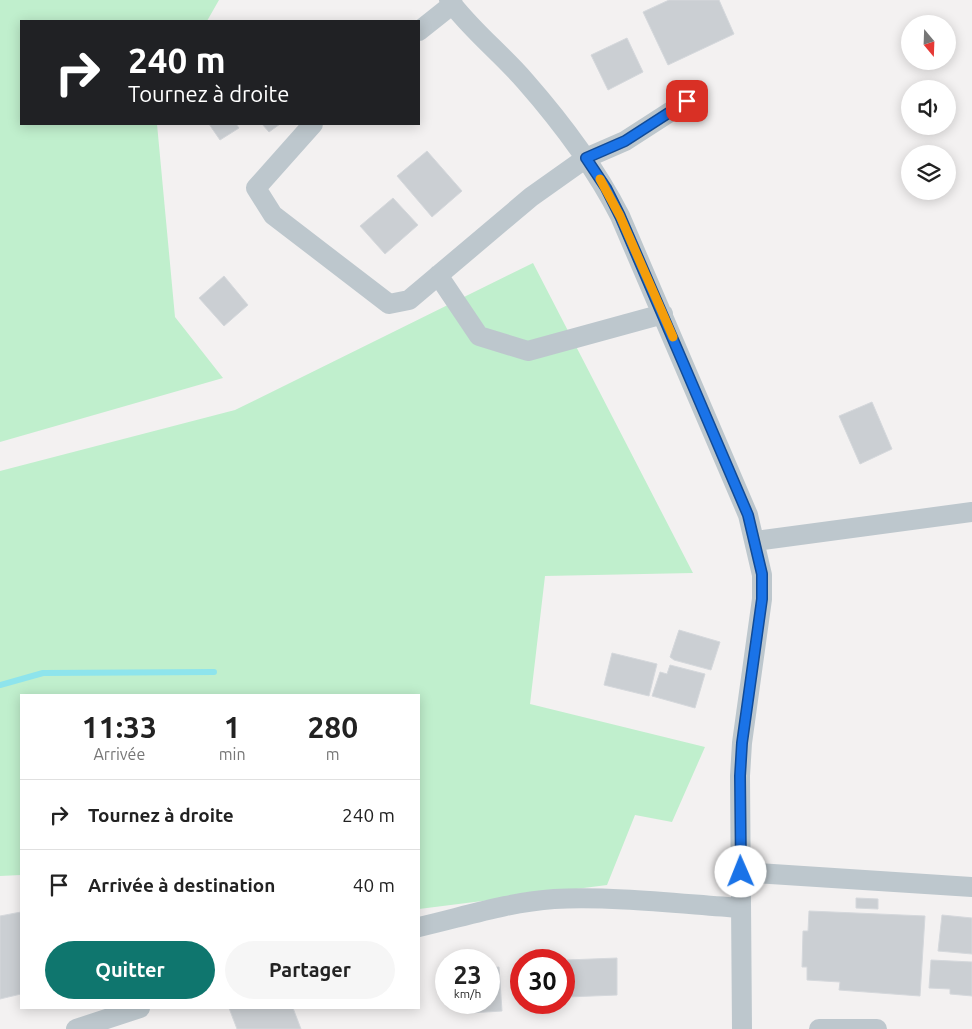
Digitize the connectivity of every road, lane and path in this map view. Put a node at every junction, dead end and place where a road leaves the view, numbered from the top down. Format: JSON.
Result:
{"nodes":[{"id":1,"x":451,"y":2,"type":"edge"},
{"id":2,"x":420,"y":30,"type":"edge"},
{"id":3,"x":687,"y":101,"type":"dead end"},
{"id":4,"x":312,"y":125,"type":"edge"},
{"id":5,"x":586,"y":158,"type":"junction"},
{"id":6,"x":438,"y":275,"type":"junction"},
{"id":7,"x":663,"y":314,"type":"junction"},
{"id":8,"x":972,"y":512,"type":"edge"},
{"id":9,"x":754,"y":542,"type":"junction"},
{"id":10,"x":741,"y":872,"type":"junction"},
{"id":11,"x":972,"y":887,"type":"edge"},
{"id":12,"x":741,"y":908,"type":"junction"},
{"id":13,"x":420,"y":927,"type":"edge"},
{"id":14,"x":137,"y":1009,"type":"edge"},
{"id":15,"x":76,"y":1029,"type":"edge"},
{"id":16,"x":742,"y":1029,"type":"edge"},
{"id":17,"x":819,"y":1029,"type":"edge"},
{"id":18,"x":877,"y":1029,"type":"edge"}],
"edges":[{"from":1,"to":2,"type":"street"},
{"from":1,"to":5,"type":"street"},
{"from":3,"to":5,"type":"street"},
{"from":4,"to":6,"type":"street"},
{"from":5,"to":6,"type":"street"},
{"from":5,"to":7,"type":"street"},
{"from":6,"to":7,"type":"street"},
{"from":7,"to":9,"type":"street"},
{"from":8,"to":9,"type":"street"},
{"from":9,"to":10,"type":"street"},
{"from":10,"to":11,"type":"street"},
{"from":10,"to":12,"type":"street"},
{"from":12,"to":13,"type":"street"},
{"from":12,"to":16,"type":"street"},
{"from":14,"to":15,"type":"street"},
{"from":17,"to":18,"type":"street"}]}
